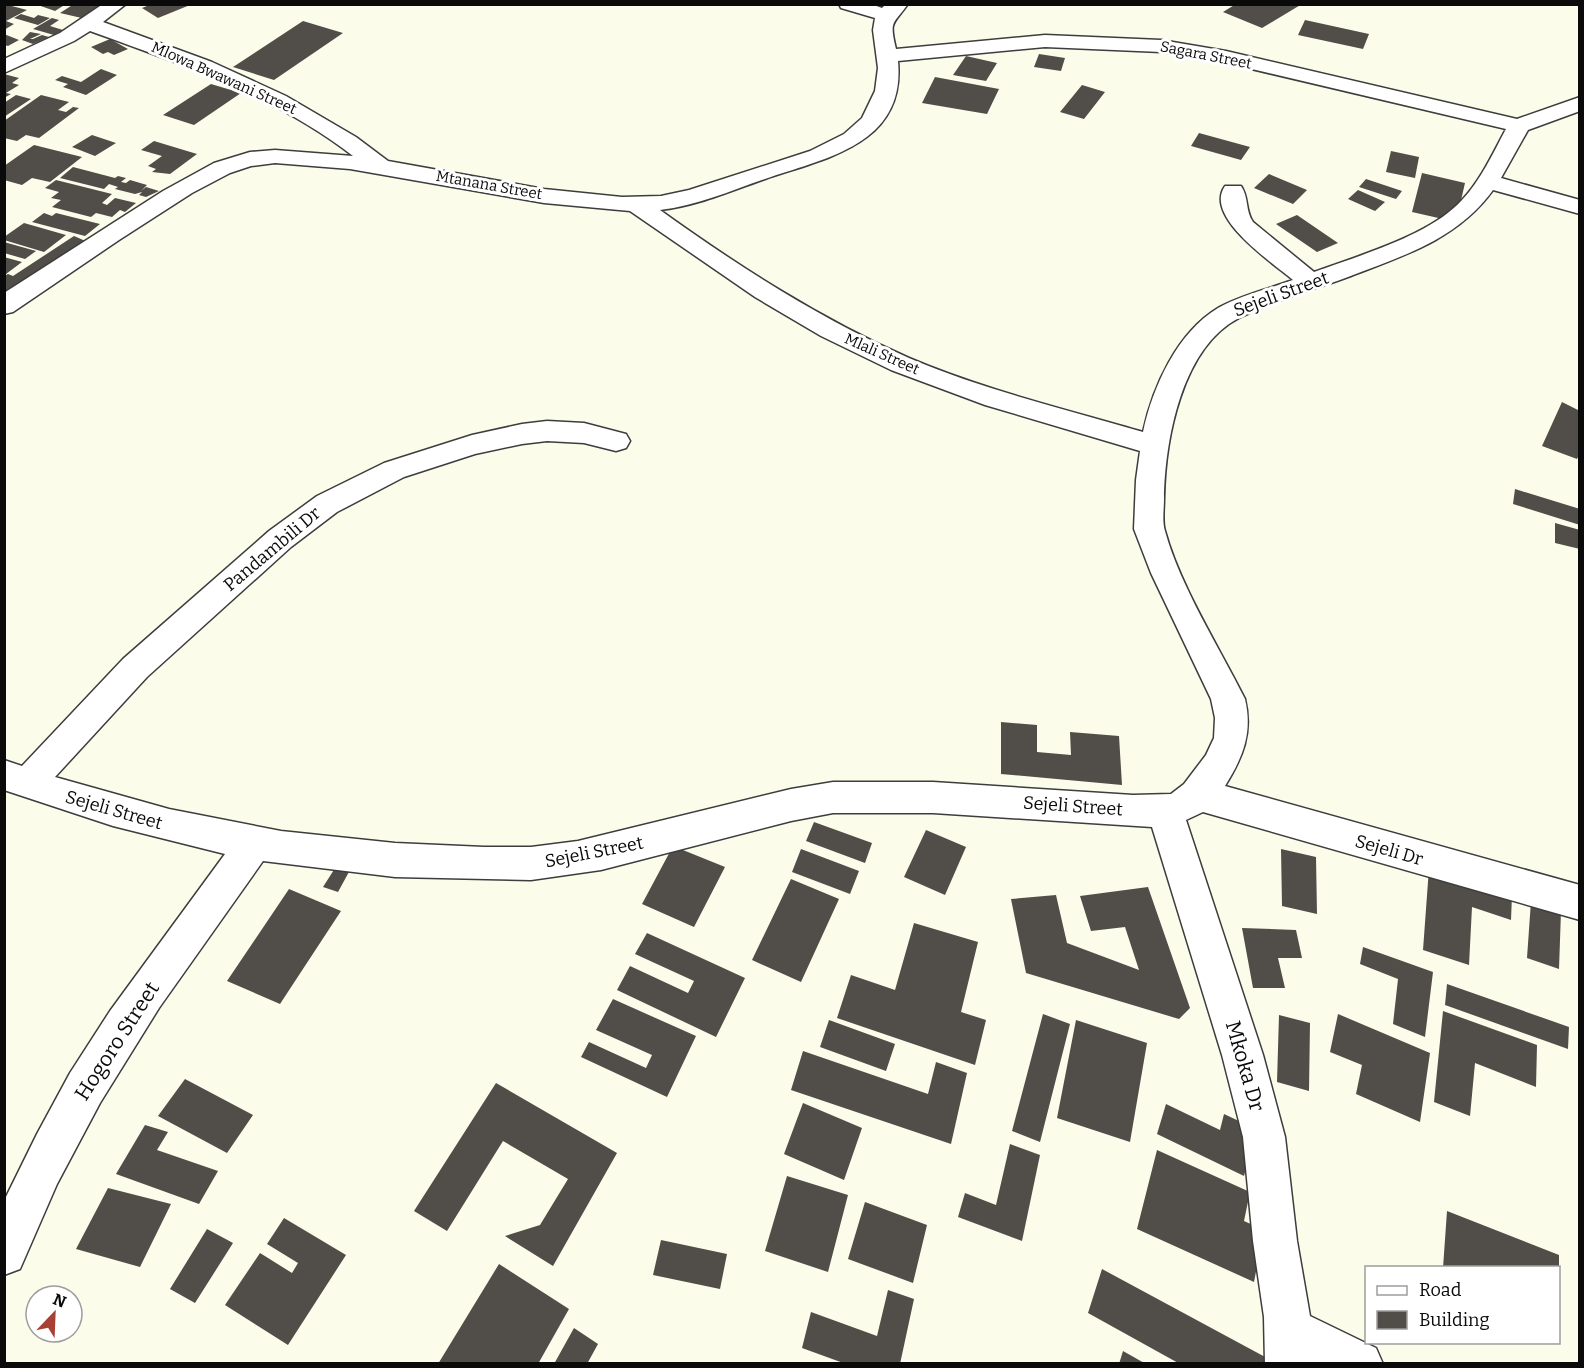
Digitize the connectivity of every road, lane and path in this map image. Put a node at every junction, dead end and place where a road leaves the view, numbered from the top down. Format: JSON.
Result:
{"nodes":[{"id":1,"x":117,"y":4,"type":"edge"},
{"id":2,"x":848,"y":4,"type":"edge"},
{"id":3,"x":893,"y":10,"type":"edge"},
{"id":4,"x":90,"y":24,"type":"junction"},
{"id":5,"x":887,"y":56,"type":"junction"},
{"id":6,"x":4,"y":67,"type":"edge"},
{"id":7,"x":1580,"y":103,"type":"edge"},
{"id":8,"x":1519,"y":126,"type":"junction"},
{"id":9,"x":381,"y":166,"type":"junction"},
{"id":10,"x":1488,"y":182,"type":"junction"},
{"id":11,"x":1233,"y":191,"type":"dead end"},
{"id":12,"x":636,"y":204,"type":"junction"},
{"id":13,"x":1580,"y":207,"type":"edge"},
{"id":14,"x":1312,"y":283,"type":"junction"},
{"id":15,"x":6,"y":303,"type":"edge"},
{"id":16,"x":616,"y":441,"type":"dead end"},
{"id":17,"x":1155,"y":446,"type":"junction"},
{"id":18,"x":16,"y":779,"type":"edge"},
{"id":19,"x":1182,"y":802,"type":"junction"},
{"id":20,"x":254,"y":843,"type":"junction"},
{"id":21,"x":1580,"y":903,"type":"edge"},
{"id":22,"x":4,"y":1253,"type":"edge"},
{"id":23,"x":1288,"y":1347,"type":"edge"},
{"id":24,"x":1360,"y":1364,"type":"edge"}],
"edges":[{"from":1,"to":4,"type":"street"},
{"from":2,"to":3,"type":"street"},
{"from":3,"to":5,"type":"street","name":"Mtanana Street"},
{"from":4,"to":6,"type":"street"},
{"from":4,"to":9,"type":"street","name":"Mlowa Bwawani Street"},
{"from":5,"to":8,"type":"street","name":"Sagara Street"},
{"from":5,"to":12,"type":"street","name":"Mtanana Street"},
{"from":7,"to":8,"type":"street"},
{"from":8,"to":10,"type":"street","name":"Sejeli Street"},
{"from":9,"to":12,"type":"street","name":"Mtanana Street"},
{"from":9,"to":15,"type":"street","name":"Mtanana Street"},
{"from":10,"to":13,"type":"street"},
{"from":10,"to":14,"type":"street","name":"Sejeli Street"},
{"from":11,"to":14,"type":"street"},
{"from":12,"to":17,"type":"street","name":"Mlali Street"},
{"from":14,"to":17,"type":"street","name":"Sejeli Street"},
{"from":16,"to":18,"type":"street","name":"Pandambili Dr"},
{"from":17,"to":19,"type":"street","name":"Sejeli Street"},
{"from":18,"to":20,"type":"street","name":"Sejeli Street"},
{"from":19,"to":20,"type":"street","name":"Sejeli Street"},
{"from":19,"to":21,"type":"street","name":"Sejeli Dr"},
{"from":19,"to":23,"type":"street","name":"Mkoka Dr"},
{"from":20,"to":22,"type":"street","name":"Hogoro Street"},
{"from":23,"to":24,"type":"street","name":"Mkoka Dr"}]}
